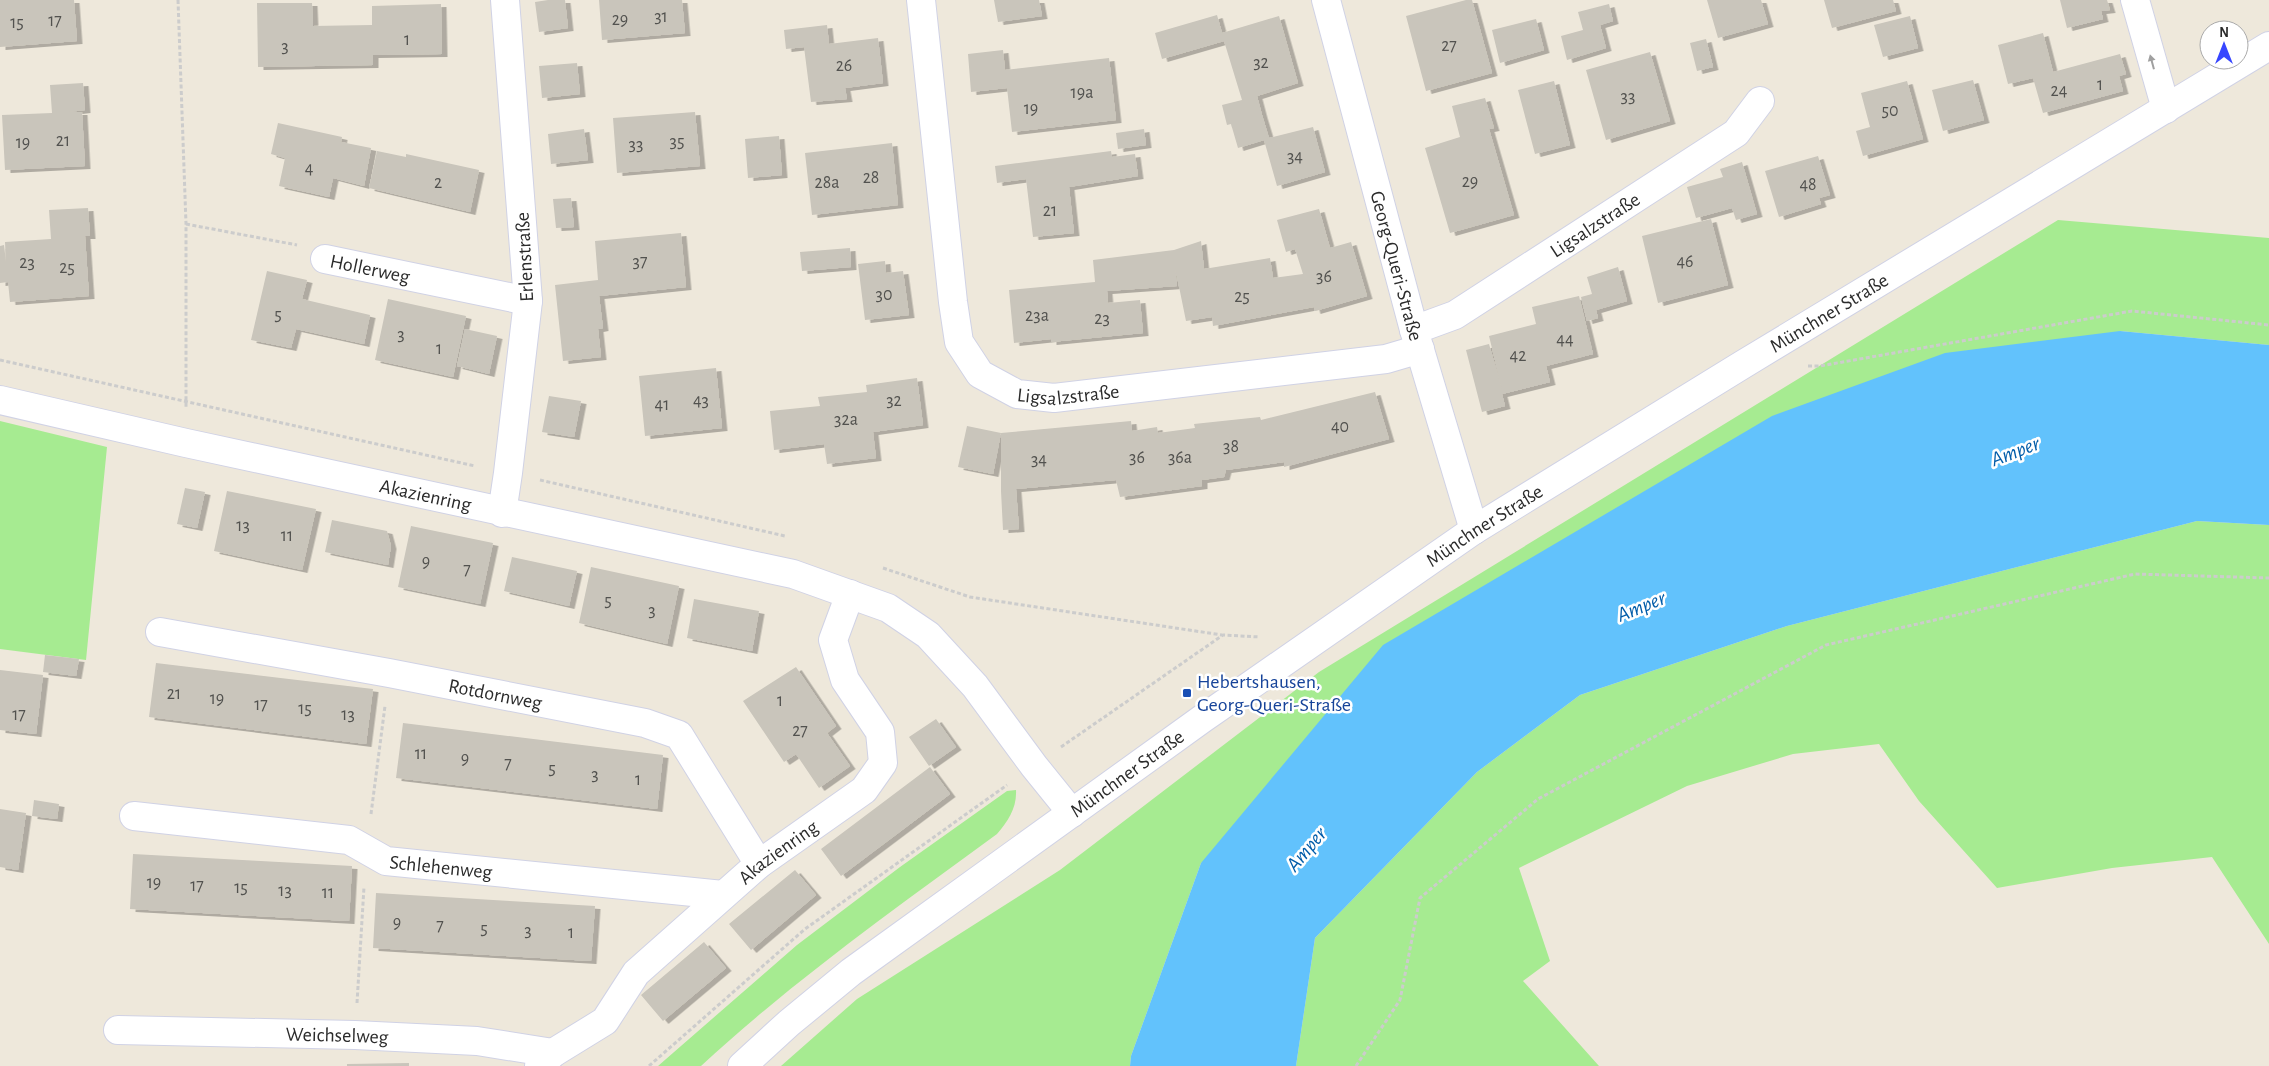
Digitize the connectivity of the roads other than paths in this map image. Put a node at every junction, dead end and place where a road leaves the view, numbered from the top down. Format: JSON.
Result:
{"nodes":[{"id":1,"x":505,"y":0,"type":"edge"},
{"id":2,"x":921,"y":0,"type":"edge"},
{"id":3,"x":1326,"y":0,"type":"edge"},
{"id":4,"x":2135,"y":0,"type":"edge"},
{"id":5,"x":2269,"y":46,"type":"edge"},
{"id":6,"x":1760,"y":101,"type":"dead end"},
{"id":7,"x":2166,"y":108,"type":"junction"},
{"id":8,"x":325,"y":259,"type":"road end"},
{"id":9,"x":528,"y":301,"type":"junction"},
{"id":10,"x":1417,"y":340,"type":"junction"},
{"id":11,"x":0,"y":400,"type":"edge"},
{"id":12,"x":502,"y":512,"type":"junction"},
{"id":13,"x":1474,"y":530,"type":"junction"},
{"id":14,"x":850,"y":594,"type":"junction"},
{"id":15,"x":160,"y":632,"type":"dead end"},
{"id":16,"x":1072,"y":813,"type":"junction"},
{"id":17,"x":134,"y":816,"type":"dead end"},
{"id":18,"x":758,"y":864,"type":"junction"},
{"id":19,"x":723,"y":895,"type":"junction"},
{"id":20,"x":118,"y":1030,"type":"dead end"},
{"id":21,"x":546,"y":1059,"type":"edge"},
{"id":22,"x":742,"y":1066,"type":"edge"}],
"edges":[{"from":1,"to":9,"type":"street","name":"Erlenstraße"},
{"from":2,"to":10,"type":"street","name":"Ligsalzstraße"},
{"from":3,"to":10,"type":"street","name":"Georg-Queri-Straße"},
{"from":7,"to":4,"type":"street","one_way":true},
{"from":5,"to":7,"type":"street","name":"Münchner Straße"},
{"from":6,"to":10,"type":"street","name":"Ligsalzstraße"},
{"from":7,"to":13,"type":"street","name":"Münchner Straße"},
{"from":8,"to":9,"type":"street","name":"Hollerweg"},
{"from":9,"to":12,"type":"street","name":"Erlenstraße"},
{"from":10,"to":13,"type":"street","name":"Georg-Queri-Straße"},
{"from":11,"to":12,"type":"street","name":"Akazienring"},
{"from":12,"to":14,"type":"street","name":"Akazienring"},
{"from":13,"to":16,"type":"street","name":"Münchner Straße"},
{"from":14,"to":16,"type":"street","name":"Akazienring"},
{"from":14,"to":18,"type":"street","name":"Akazienring"},
{"from":15,"to":18,"type":"street","name":"Rotdornweg"},
{"from":16,"to":22,"type":"street","name":"Münchner Straße"},
{"from":17,"to":19,"type":"street","name":"Schlehenweg"},
{"from":18,"to":19,"type":"street","name":"Akazienring"},
{"from":19,"to":21,"type":"street","name":"Akazienring"},
{"from":20,"to":21,"type":"street","name":"Weichselweg"}]}
